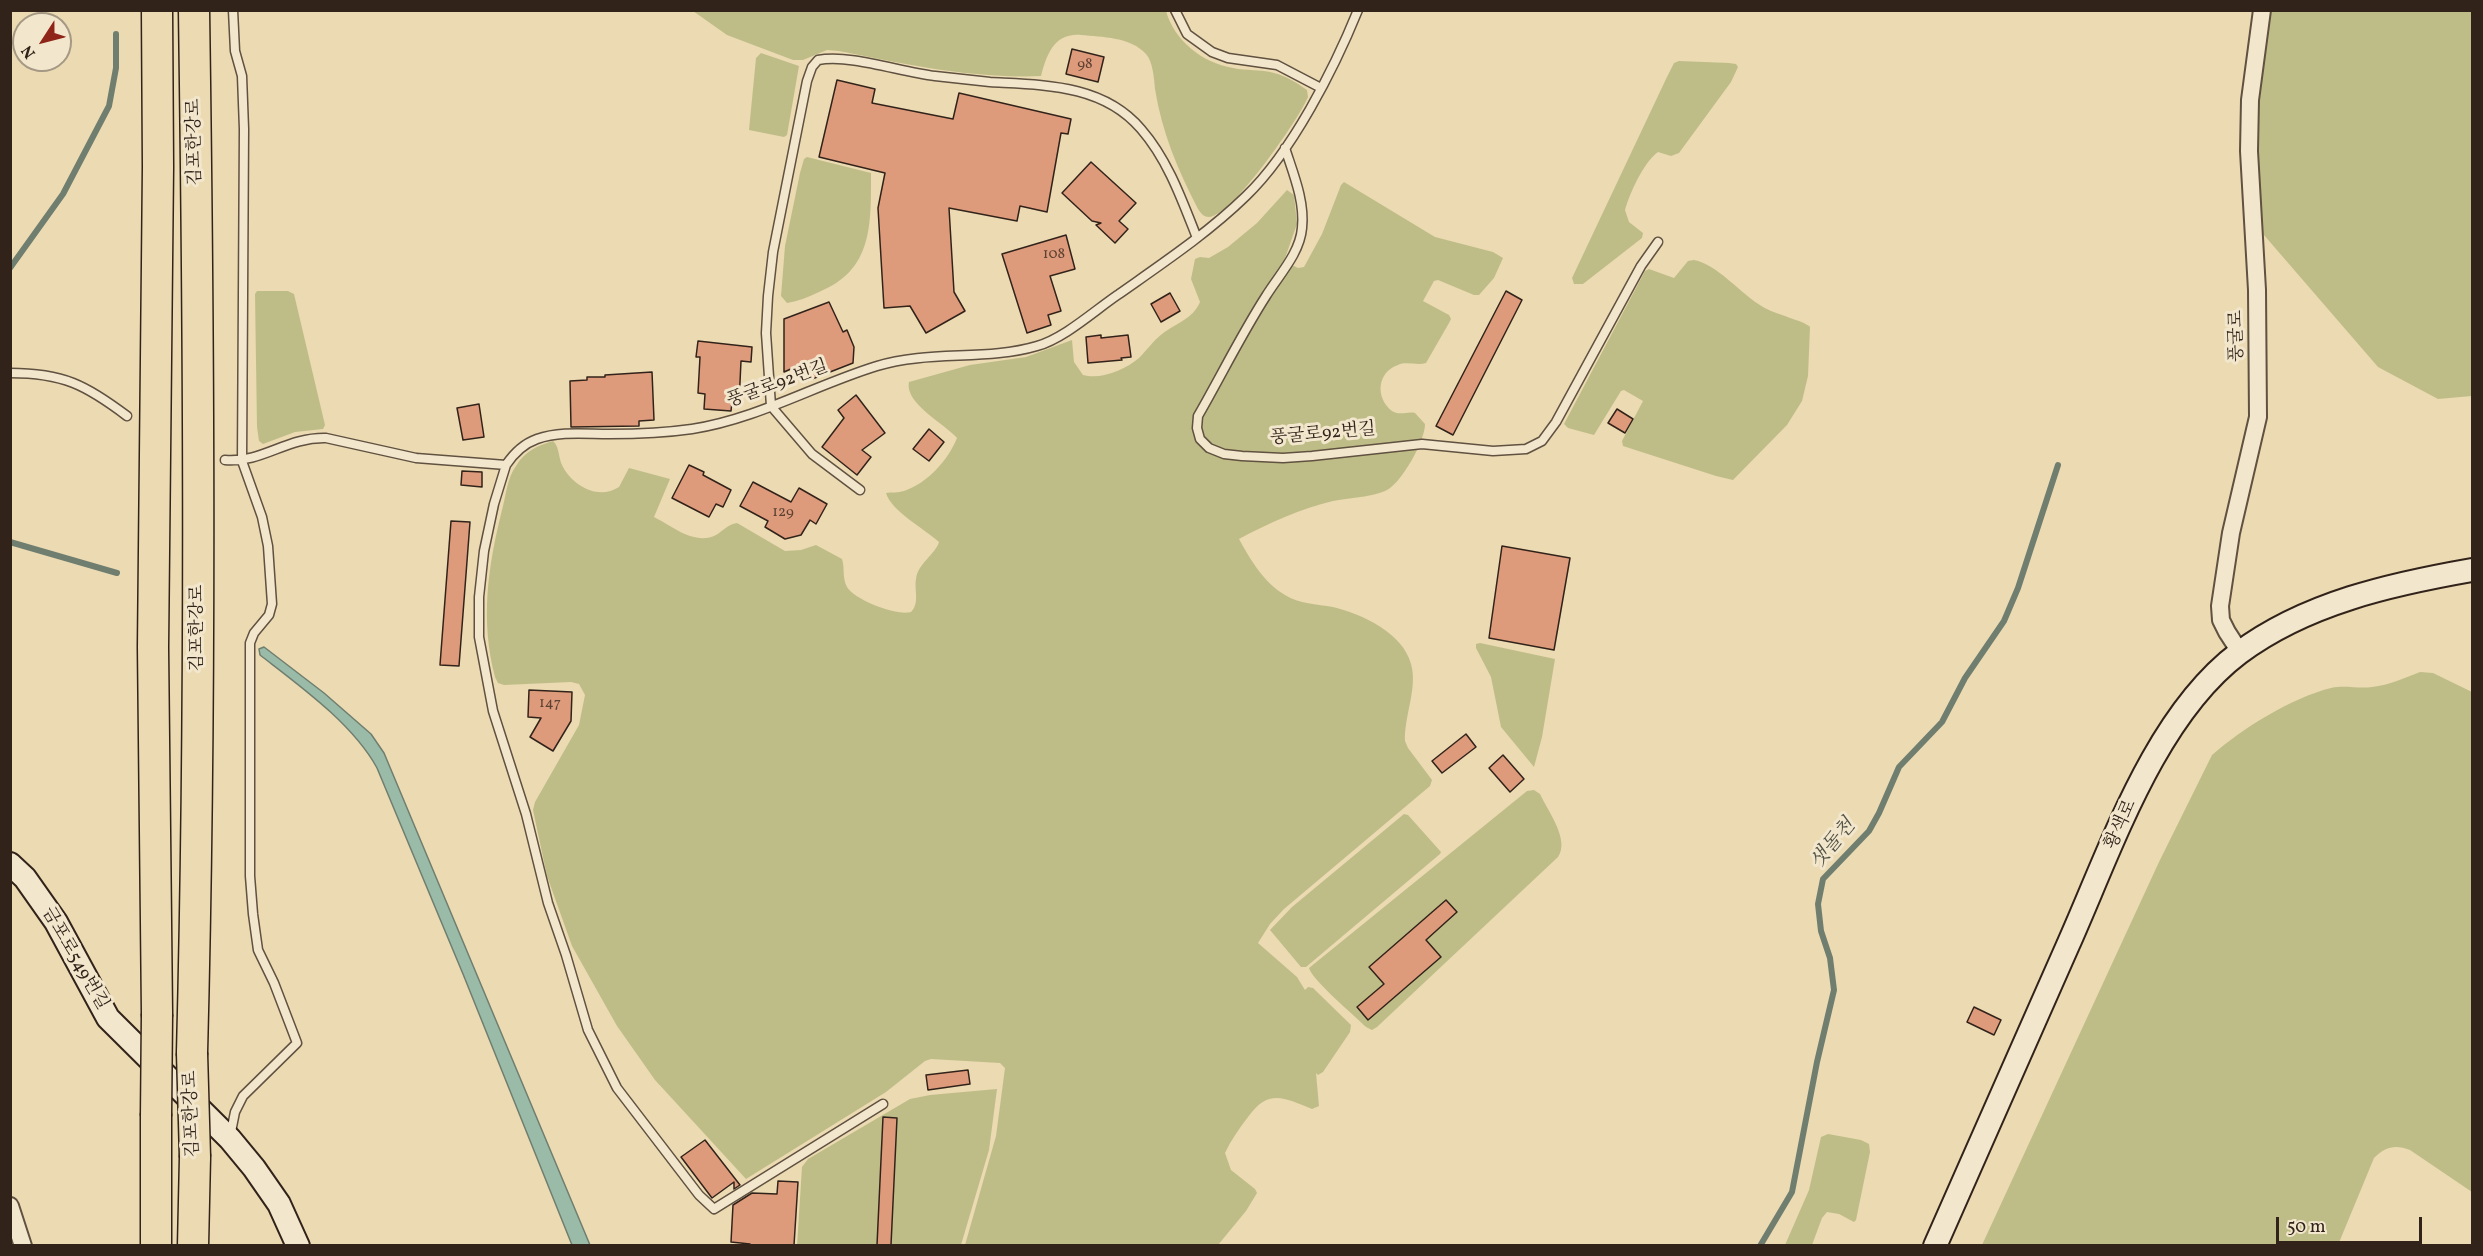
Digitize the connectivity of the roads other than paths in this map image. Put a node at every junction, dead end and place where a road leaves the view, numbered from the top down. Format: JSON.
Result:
{"nodes":[{"id":1,"x":157,"y":10,"type":"edge"},
{"id":2,"x":194,"y":10,"type":"edge"},
{"id":3,"x":232,"y":10,"type":"edge"},
{"id":4,"x":1175,"y":10,"type":"edge"},
{"id":5,"x":1358,"y":10,"type":"edge"},
{"id":6,"x":2262,"y":10,"type":"edge"},
{"id":7,"x":1321,"y":88,"type":"junction"},
{"id":8,"x":1285,"y":148,"type":"junction"},
{"id":9,"x":1197,"y":238,"type":"junction"},
{"id":10,"x":1658,"y":242,"type":"dead end"},
{"id":11,"x":10,"y":373,"type":"edge"},
{"id":12,"x":771,"y":406,"type":"junction"},
{"id":13,"x":127,"y":416,"type":"dead end"},
{"id":14,"x":225,"y":460,"type":"dead end"},
{"id":15,"x":242,"y":461,"type":"junction"},
{"id":16,"x":506,"y":465,"type":"junction"},
{"id":17,"x":860,"y":490,"type":"dead end"},
{"id":18,"x":2472,"y":570,"type":"edge"},
{"id":19,"x":2240,"y":652,"type":"junction"},
{"id":20,"x":10,"y":864,"type":"edge"},
{"id":21,"x":883,"y":1104,"type":"dead end"},
{"id":22,"x":230,"y":1139,"type":"junction"},
{"id":23,"x":10,"y":1206,"type":"edge"},
{"id":24,"x":23,"y":1245,"type":"edge"},
{"id":25,"x":156,"y":1245,"type":"edge"},
{"id":26,"x":193,"y":1245,"type":"edge"},
{"id":27,"x":298,"y":1245,"type":"edge"},
{"id":28,"x":1935,"y":1245,"type":"edge"}],
"edges":[{"from":1,"to":25,"type":"highway","name":"김포한강로","bridge":true},
{"from":2,"to":26,"type":"highway","name":"김포한강로","bridge":true},
{"from":3,"to":15,"type":"lane"},
{"from":4,"to":7,"type":"lane"},
{"from":5,"to":7,"type":"lane","name":"풍굴로92번길"},
{"from":6,"to":19,"type":"street","name":"풍굴로"},
{"from":7,"to":8,"type":"lane","name":"풍굴로92번길"},
{"from":8,"to":9,"type":"lane","name":"풍굴로92번길"},
{"from":8,"to":10,"type":"lane","name":"풍굴로92번길"},
{"from":9,"to":12,"type":"lane","name":"풍굴로92번길"},
{"from":9,"to":12,"type":"lane"},
{"from":11,"to":13,"type":"lane"},
{"from":12,"to":16,"type":"lane","name":"풍굴로92번길"},
{"from":12,"to":17,"type":"lane"},
{"from":14,"to":15,"type":"lane"},
{"from":15,"to":16,"type":"lane"},
{"from":15,"to":22,"type":"lane"},
{"from":16,"to":21,"type":"lane"},
{"from":18,"to":19,"type":"street","name":"황색로"},
{"from":19,"to":28,"type":"street","name":"황색로"},
{"from":20,"to":22,"type":"street","name":"금포로549번길"},
{"from":22,"to":27,"type":"street","name":"금포로549번길"},
{"from":23,"to":24,"type":"street"}]}
